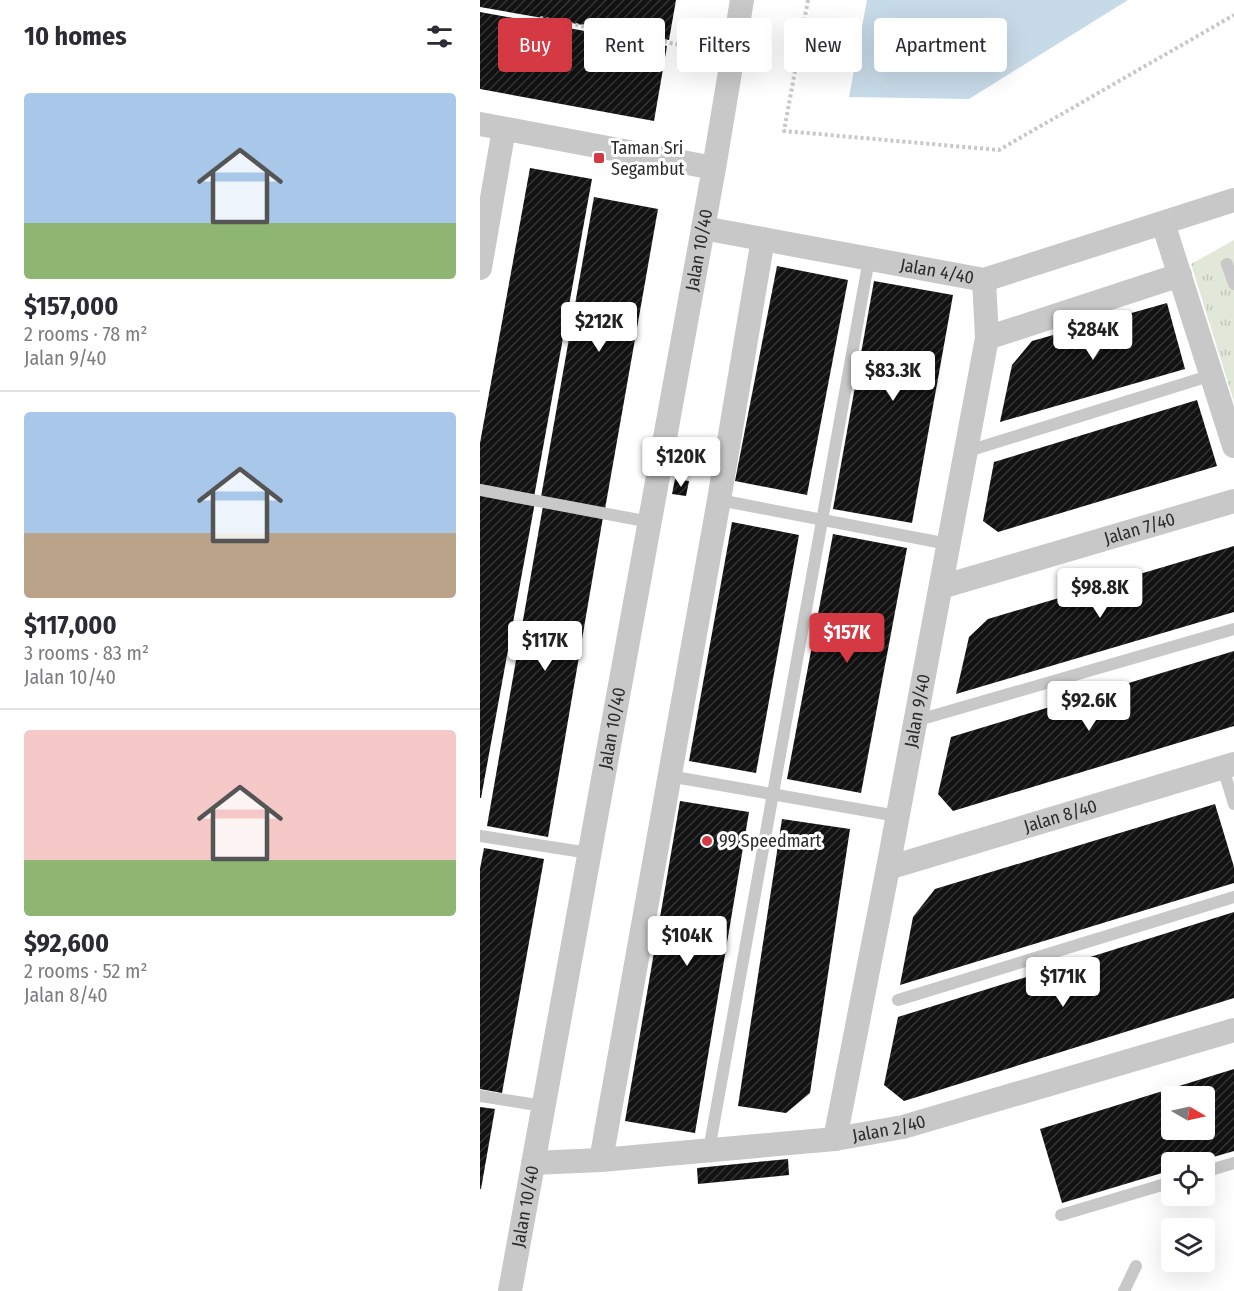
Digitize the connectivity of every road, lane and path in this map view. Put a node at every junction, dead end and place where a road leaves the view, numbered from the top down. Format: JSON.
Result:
{"nodes":[{"id":1,"x":742,"y":0,"type":"edge"},
{"id":2,"x":808,"y":0,"type":"edge"},
{"id":3,"x":1234,"y":15,"type":"edge"},
{"id":4,"x":739,"y":18,"type":"edge"},
{"id":5,"x":572,"y":24,"type":"edge"},
{"id":6,"x":677,"y":44,"type":"edge"},
{"id":7,"x":731,"y":72,"type":"edge"},
{"id":8,"x":480,"y":124,"type":"edge"},
{"id":9,"x":504,"y":129,"type":"junction"},
{"id":10,"x":714,"y":168,"type":"junction"},
{"id":11,"x":1234,"y":201,"type":"edge"},
{"id":12,"x":1163,"y":223,"type":"junction"},
{"id":13,"x":703,"y":228,"type":"junction"},
{"id":14,"x":764,"y":239,"type":"junction"},
{"id":15,"x":869,"y":259,"type":"junction"},
{"id":16,"x":1227,"y":264,"type":"dead end"},
{"id":17,"x":480,"y":268,"type":"edge"},
{"id":18,"x":1180,"y":275,"type":"junction"},
{"id":19,"x":984,"y":280,"type":"junction"},
{"id":20,"x":1234,"y":284,"type":"edge"},
{"id":21,"x":987,"y":338,"type":"junction"},
{"id":22,"x":1212,"y":375,"type":"junction"},
{"id":23,"x":1234,"y":445,"type":"edge"},
{"id":24,"x":965,"y":452,"type":"junction"},
{"id":25,"x":480,"y":490,"type":"edge"},
{"id":26,"x":719,"y":500,"type":"junction"},
{"id":27,"x":1234,"y":501,"type":"edge"},
{"id":28,"x":823,"y":519,"type":"junction"},
{"id":29,"x":650,"y":522,"type":"junction"},
{"id":30,"x":948,"y":544,"type":"junction"},
{"id":31,"x":941,"y":586,"type":"junction"},
{"id":32,"x":1234,"y":629,"type":"edge"},
{"id":33,"x":915,"y":721,"type":"junction"},
{"id":34,"x":1229,"y":766,"type":"edge"},
{"id":35,"x":669,"y":776,"type":"junction"},
{"id":36,"x":773,"y":794,"type":"junction"},
{"id":37,"x":1234,"y":804,"type":"edge"},
{"id":38,"x":897,"y":816,"type":"junction"},
{"id":39,"x":480,"y":836,"type":"edge"},
{"id":40,"x":589,"y":853,"type":"junction"},
{"id":41,"x":888,"y":868,"type":"junction"},
{"id":42,"x":1234,"y":897,"type":"edge"},
{"id":43,"x":898,"y":1000,"type":"dead end"},
{"id":44,"x":1234,"y":1030,"type":"edge"},
{"id":45,"x":480,"y":1096,"type":"edge"},
{"id":46,"x":543,"y":1107,"type":"junction"},
{"id":47,"x":835,"y":1139,"type":"junction"},
{"id":48,"x":709,"y":1150,"type":"junction"},
{"id":49,"x":601,"y":1160,"type":"junction"},
{"id":50,"x":533,"y":1163,"type":"junction"},
{"id":51,"x":1234,"y":1163,"type":"edge"},
{"id":52,"x":1215,"y":1169,"type":"edge"},
{"id":53,"x":1161,"y":1185,"type":"edge"},
{"id":54,"x":1061,"y":1215,"type":"dead end"},
{"id":55,"x":1136,"y":1266,"type":"dead end"},
{"id":56,"x":510,"y":1291,"type":"edge"},
{"id":57,"x":1124,"y":1291,"type":"edge"}],
"edges":[{"from":1,"to":4,"type":"street","name":"Jalan 10/40"},
{"from":2,"to":3,"type":"path"},
{"from":5,"to":6,"type":"path"},
{"from":7,"to":10,"type":"street","name":"Jalan 10/40"},
{"from":8,"to":9,"type":"street"},
{"from":9,"to":10,"type":"street"},
{"from":9,"to":17,"type":"street"},
{"from":10,"to":13,"type":"street","name":"Jalan 10/40"},
{"from":11,"to":12,"type":"street","name":"Jalan 4/40"},
{"from":12,"to":18,"type":"street"},
{"from":12,"to":19,"type":"street","name":"Jalan 4/40"},
{"from":13,"to":14,"type":"street","name":"Jalan 4/40"},
{"from":13,"to":29,"type":"street","name":"Jalan 10/40"},
{"from":14,"to":15,"type":"street","name":"Jalan 4/40"},
{"from":14,"to":26,"type":"street"},
{"from":15,"to":19,"type":"street","name":"Jalan 4/40"},
{"from":15,"to":28,"type":"lane"},
{"from":16,"to":20,"type":"lane"},
{"from":18,"to":21,"type":"street"},
{"from":18,"to":22,"type":"street"},
{"from":19,"to":21,"type":"street","name":"Jalan 9/40"},
{"from":21,"to":24,"type":"street","name":"Jalan 9/40"},
{"from":22,"to":23,"type":"street"},
{"from":22,"to":24,"type":"lane"},
{"from":24,"to":30,"type":"street","name":"Jalan 9/40"},
{"from":25,"to":29,"type":"lane"},
{"from":26,"to":28,"type":"lane"},
{"from":26,"to":35,"type":"street"},
{"from":27,"to":31,"type":"street","name":"Jalan 7/40"},
{"from":28,"to":30,"type":"lane"},
{"from":28,"to":36,"type":"lane"},
{"from":29,"to":40,"type":"street","name":"Jalan 10/40"},
{"from":30,"to":31,"type":"street","name":"Jalan 9/40"},
{"from":31,"to":33,"type":"street","name":"Jalan 9/40"},
{"from":32,"to":33,"type":"lane"},
{"from":33,"to":38,"type":"street","name":"Jalan 9/40"},
{"from":34,"to":37,"type":"lane"},
{"from":34,"to":41,"type":"street","name":"Jalan 8/40"},
{"from":35,"to":36,"type":"lane"},
{"from":35,"to":49,"type":"street"},
{"from":36,"to":38,"type":"lane"},
{"from":36,"to":48,"type":"lane"},
{"from":38,"to":41,"type":"street","name":"Jalan 9/40"},
{"from":39,"to":40,"type":"lane"},
{"from":40,"to":46,"type":"street","name":"Jalan 10/40"},
{"from":41,"to":47,"type":"street","name":"Jalan 9/40"},
{"from":42,"to":43,"type":"lane"},
{"from":44,"to":47,"type":"street","name":"Jalan 2/40"},
{"from":45,"to":46,"type":"lane"},
{"from":46,"to":50,"type":"street","name":"Jalan 10/40"},
{"from":47,"to":48,"type":"street","name":"Jalan 2/40"},
{"from":48,"to":49,"type":"street","name":"Jalan 2/40"},
{"from":49,"to":50,"type":"street","name":"Jalan 2/40"},
{"from":50,"to":56,"type":"street","name":"Jalan 10/40"},
{"from":51,"to":52,"type":"lane"},
{"from":53,"to":54,"type":"lane"},
{"from":55,"to":57,"type":"lane"}]}
